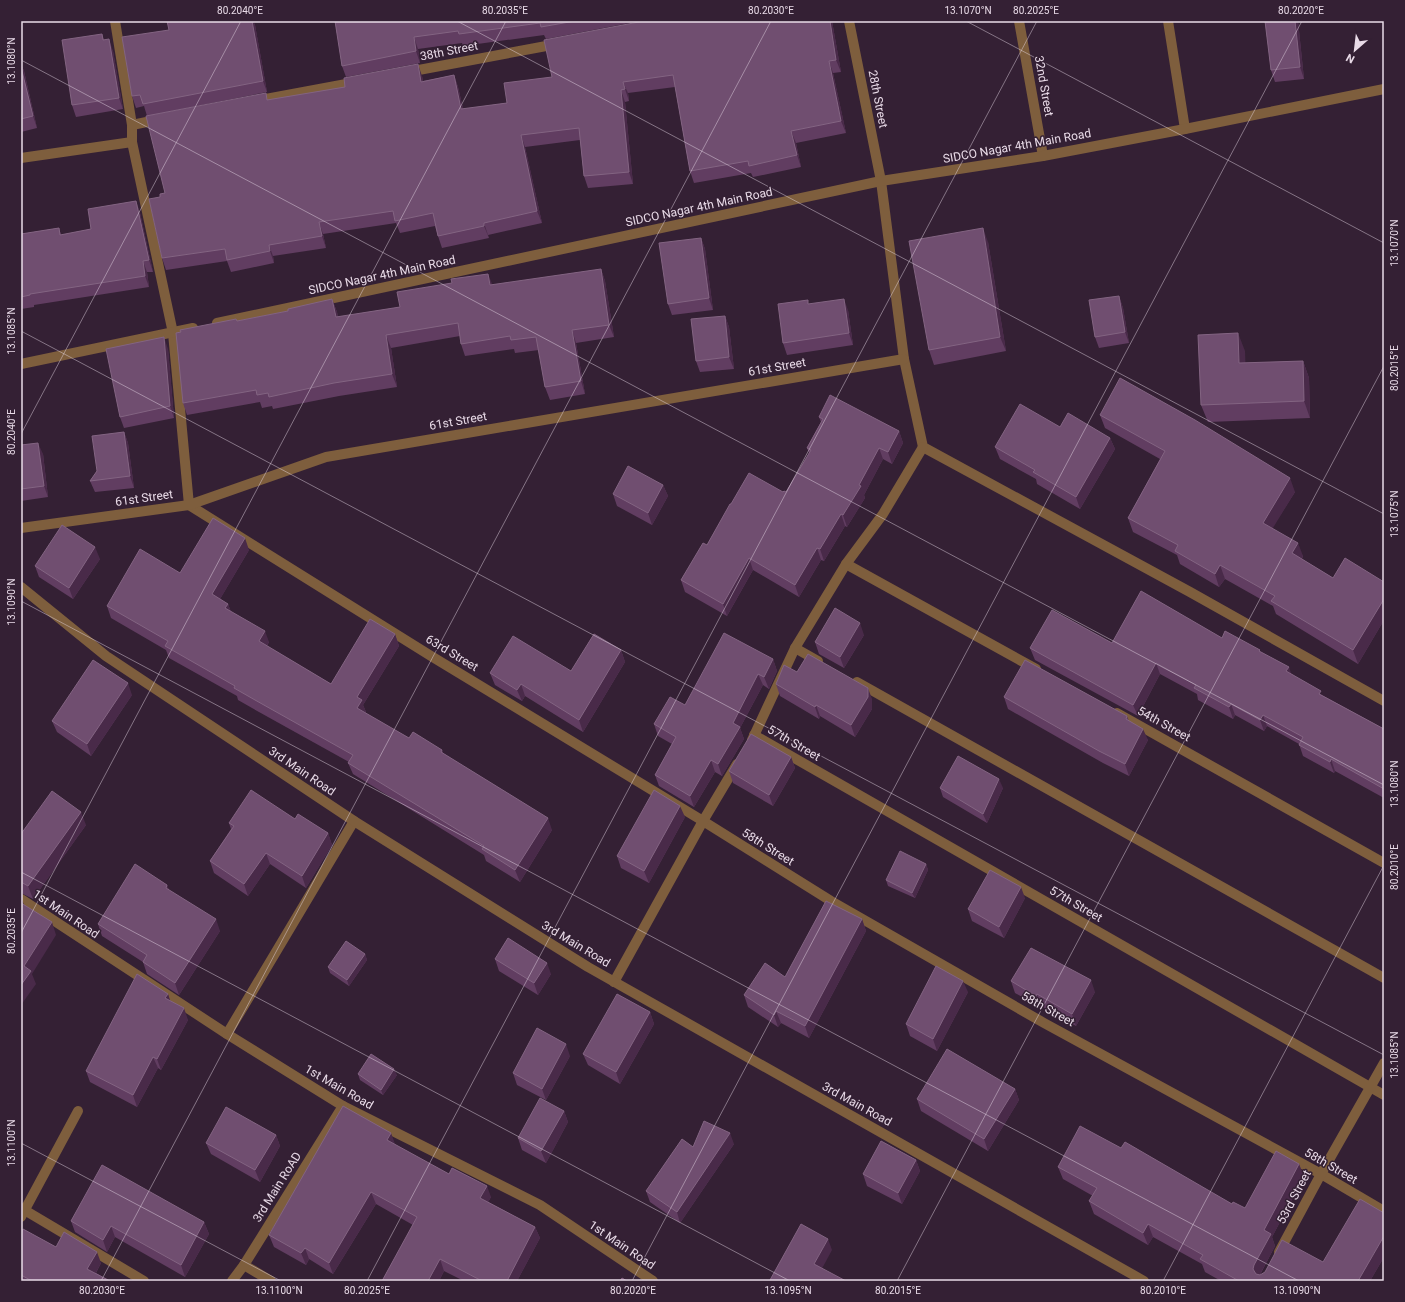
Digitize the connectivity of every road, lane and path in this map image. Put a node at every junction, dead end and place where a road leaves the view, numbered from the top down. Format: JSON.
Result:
{"nodes":[{"id":1,"x":115,"y":21,"type":"edge"},
{"id":2,"x":849,"y":21,"type":"edge"},
{"id":3,"x":1019,"y":21,"type":"edge"},
{"id":4,"x":1168,"y":21,"type":"edge"},
{"id":5,"x":567,"y":42,"type":"edge"},
{"id":6,"x":396,"y":74,"type":"edge"},
{"id":7,"x":365,"y":80,"type":"edge"},
{"id":8,"x":1384,"y":88,"type":"edge"},
{"id":9,"x":249,"y":102,"type":"edge"},
{"id":10,"x":171,"y":117,"type":"edge"},
{"id":11,"x":132,"y":125,"type":"junction"},
{"id":12,"x":1185,"y":129,"type":"junction"},
{"id":13,"x":132,"y":142,"type":"junction"},
{"id":14,"x":1043,"y":156,"type":"junction"},
{"id":15,"x":21,"y":158,"type":"edge"},
{"id":16,"x":881,"y":182,"type":"junction"},
{"id":17,"x":173,"y":333,"type":"junction"},
{"id":18,"x":904,"y":359,"type":"junction"},
{"id":19,"x":21,"y":364,"type":"edge"},
{"id":20,"x":923,"y":447,"type":"junction"},
{"id":21,"x":189,"y":505,"type":"junction"},
{"id":22,"x":21,"y":528,"type":"edge"},
{"id":23,"x":846,"y":564,"type":"junction"},
{"id":24,"x":21,"y":586,"type":"edge"},
{"id":25,"x":795,"y":648,"type":"junction"},
{"id":26,"x":830,"y":668,"type":"edge"},
{"id":27,"x":1042,"y":672,"type":"edge"},
{"id":28,"x":851,"y":679,"type":"edge"},
{"id":29,"x":1384,"y":701,"type":"edge"},
{"id":30,"x":1112,"y":710,"type":"edge"},
{"id":31,"x":754,"y":735,"type":"junction"},
{"id":32,"x":354,"y":821,"type":"junction"},
{"id":33,"x":703,"y":821,"type":"junction"},
{"id":34,"x":1384,"y":863,"type":"edge"},
{"id":35,"x":21,"y":899,"type":"edge"},
{"id":36,"x":1384,"y":978,"type":"edge"},
{"id":37,"x":614,"y":982,"type":"junction"},
{"id":38,"x":227,"y":1034,"type":"junction"},
{"id":39,"x":1384,"y":1063,"type":"edge"},
{"id":40,"x":1371,"y":1087,"type":"junction"},
{"id":41,"x":1384,"y":1094,"type":"edge"},
{"id":42,"x":343,"y":1106,"type":"junction"},
{"id":43,"x":78,"y":1111,"type":"dead end"},
{"id":44,"x":1321,"y":1174,"type":"junction"},
{"id":45,"x":1384,"y":1211,"type":"edge"},
{"id":46,"x":22,"y":1212,"type":"edge"},
{"id":47,"x":1274,"y":1261,"type":"edge"},
{"id":48,"x":244,"y":1265,"type":"junction"},
{"id":49,"x":144,"y":1281,"type":"edge"},
{"id":50,"x":232,"y":1281,"type":"edge"},
{"id":51,"x":271,"y":1281,"type":"edge"},
{"id":52,"x":653,"y":1281,"type":"edge"},
{"id":53,"x":1144,"y":1281,"type":"edge"}],
"edges":[{"from":1,"to":11,"type":"street"},
{"from":2,"to":16,"type":"street","name":"28th Street"},
{"from":3,"to":14,"type":"street","name":"32nd Street"},
{"from":4,"to":12,"type":"street"},
{"from":5,"to":6,"type":"street","name":"38th Street"},
{"from":7,"to":9,"type":"street"},
{"from":8,"to":12,"type":"street","name":"SIDCO Nagar 4th Main Road"},
{"from":10,"to":11,"type":"street"},
{"from":11,"to":13,"type":"street"},
{"from":12,"to":14,"type":"street","name":"SIDCO Nagar 4th Main Road"},
{"from":13,"to":15,"type":"street"},
{"from":13,"to":17,"type":"street"},
{"from":14,"to":16,"type":"street","name":"SIDCO Nagar 4th Main Road"},
{"from":16,"to":17,"type":"street","name":"SIDCO Nagar 4th Main Road"},
{"from":16,"to":18,"type":"street","name":"28th Street"},
{"from":17,"to":19,"type":"street","name":"SIDCO Nagar 4th Main Road"},
{"from":17,"to":21,"type":"street"},
{"from":18,"to":20,"type":"street","name":"28th Street"},
{"from":18,"to":21,"type":"street","name":"61st Street"},
{"from":20,"to":23,"type":"street"},
{"from":20,"to":29,"type":"street"},
{"from":21,"to":22,"type":"street","name":"61st Street"},
{"from":21,"to":33,"type":"street","name":"63rd Street"},
{"from":23,"to":25,"type":"street"},
{"from":23,"to":27,"type":"street"},
{"from":24,"to":32,"type":"street","name":"3rd Main Road"},
{"from":25,"to":26,"type":"street"},
{"from":25,"to":31,"type":"street"},
{"from":28,"to":36,"type":"street"},
{"from":30,"to":34,"type":"street","name":"54th Street"},
{"from":31,"to":33,"type":"street"},
{"from":31,"to":40,"type":"street","name":"57th Street"},
{"from":32,"to":37,"type":"street","name":"3rd Main Road"},
{"from":32,"to":38,"type":"street"},
{"from":33,"to":37,"type":"street"},
{"from":33,"to":44,"type":"street","name":"58th Street"},
{"from":35,"to":38,"type":"street","name":"1st Main Road"},
{"from":37,"to":53,"type":"street","name":"3rd Main Road"},
{"from":38,"to":42,"type":"street","name":"1st Main Road"},
{"from":39,"to":40,"type":"street","name":"53rd Street"},
{"from":40,"to":41,"type":"street","name":"57th Street"},
{"from":40,"to":44,"type":"street","name":"53rd Street"},
{"from":42,"to":48,"type":"street","name":"3rd Main RoAD"},
{"from":42,"to":52,"type":"street","name":"1st Main Road"},
{"from":43,"to":46,"type":"street"},
{"from":44,"to":45,"type":"street","name":"58th Street"},
{"from":44,"to":47,"type":"street","name":"53rd Street"},
{"from":46,"to":49,"type":"street"},
{"from":48,"to":50,"type":"street","name":"3rd Main RoAD"},
{"from":48,"to":51,"type":"street"}]}
